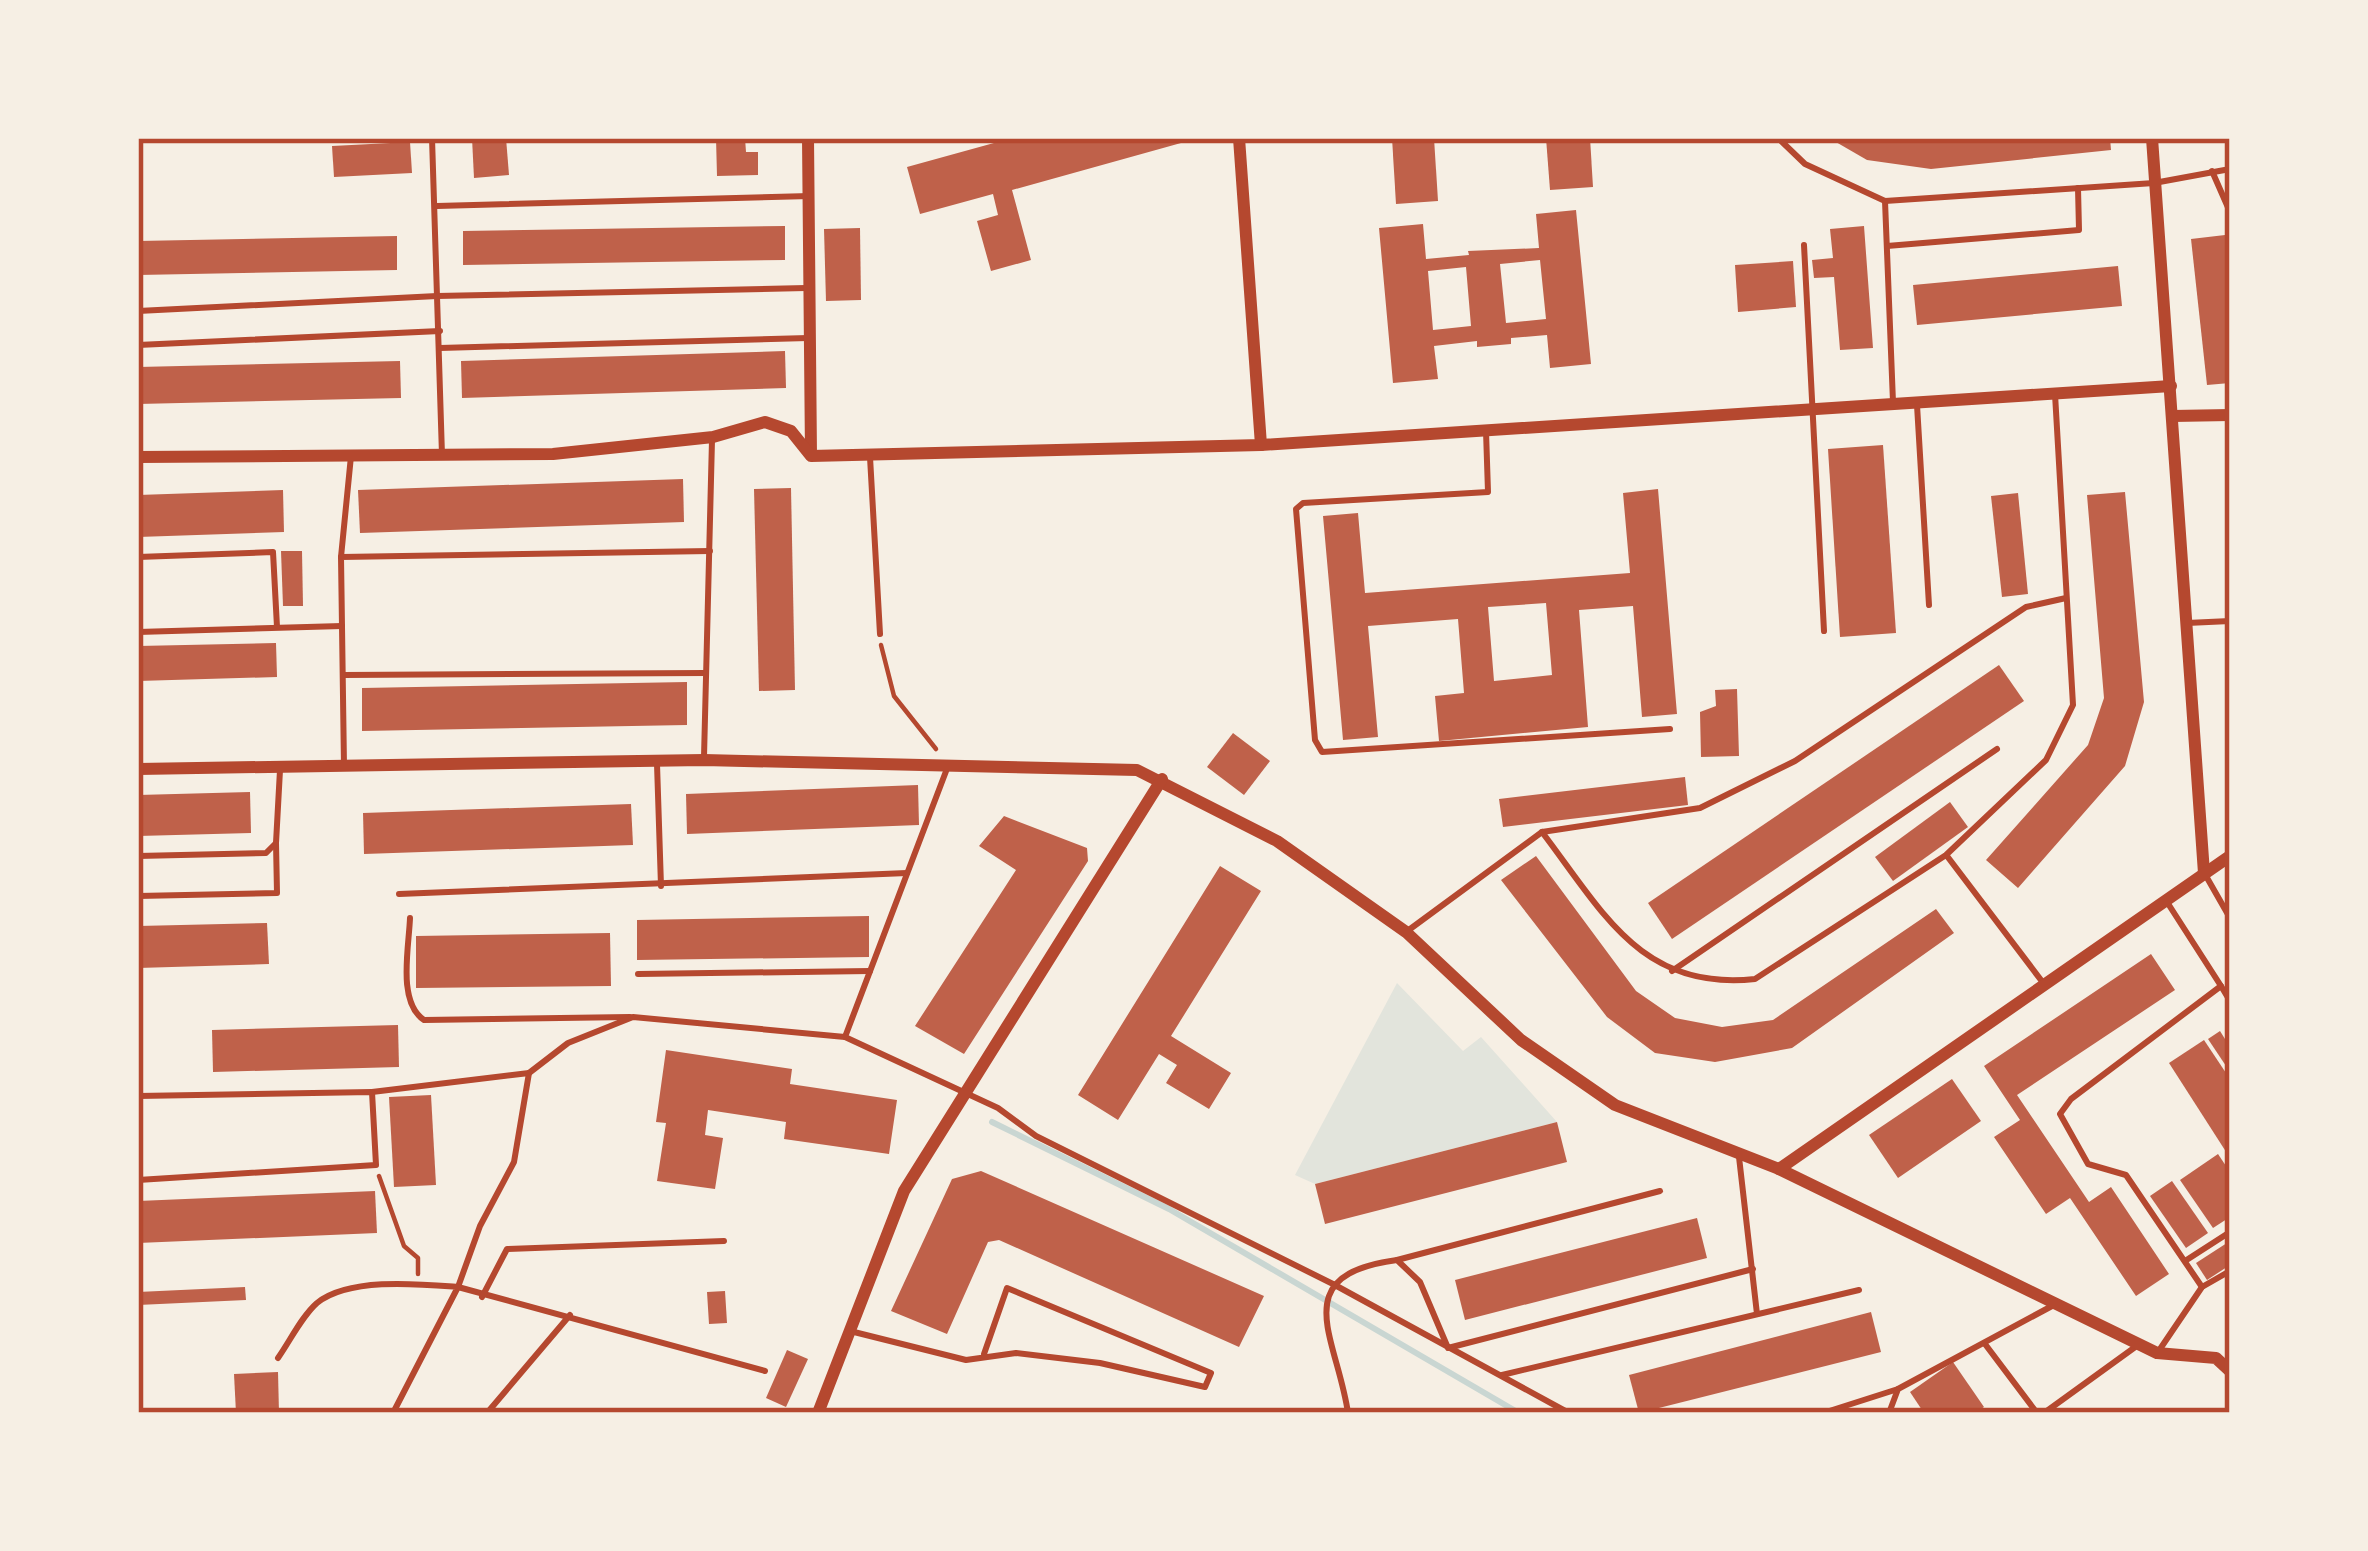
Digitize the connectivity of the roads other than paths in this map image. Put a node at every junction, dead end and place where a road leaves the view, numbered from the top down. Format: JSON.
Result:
{"nodes":[{"id":1,"x":432,"y":138,"type":"edge"},
{"id":2,"x":808,"y":138,"type":"edge"},
{"id":3,"x":1239,"y":138,"type":"edge"},
{"id":4,"x":1778,"y":138,"type":"edge"},
{"id":5,"x":2152,"y":138,"type":"edge"},
{"id":6,"x":2230,"y":170,"type":"edge"},
{"id":7,"x":2212,"y":171,"type":"junction"},
{"id":8,"x":2154,"y":183,"type":"junction"},
{"id":9,"x":2078,"y":188,"type":"junction"},
{"id":10,"x":810,"y":196,"type":"junction"},
{"id":11,"x":1885,"y":201,"type":"junction"},
{"id":12,"x":436,"y":206,"type":"junction"},
{"id":13,"x":2230,"y":212,"type":"edge"},
{"id":14,"x":1804,"y":245,"type":"dead end"},
{"id":15,"x":1887,"y":247,"type":"junction"},
{"id":16,"x":810,"y":288,"type":"junction"},
{"id":17,"x":437,"y":296,"type":"junction"},
{"id":18,"x":138,"y":310,"type":"edge"},
{"id":19,"x":440,"y":332,"type":"junction"},
{"id":20,"x":810,"y":338,"type":"junction"},
{"id":21,"x":138,"y":344,"type":"edge"},
{"id":22,"x":440,"y":348,"type":"junction"},
{"id":23,"x":2170,"y":386,"type":"junction"},
{"id":24,"x":2055,"y":394,"type":"junction"},
{"id":25,"x":1917,"y":405,"type":"junction"},
{"id":26,"x":1894,"y":406,"type":"junction"},
{"id":27,"x":1813,"y":409,"type":"junction"},
{"id":28,"x":2230,"y":415,"type":"edge"},
{"id":29,"x":2173,"y":416,"type":"junction"},
{"id":30,"x":1486,"y":431,"type":"junction"},
{"id":31,"x":712,"y":436,"type":"junction"},
{"id":32,"x":1261,"y":445,"type":"junction"},
{"id":33,"x":442,"y":455,"type":"junction"},
{"id":34,"x":351,"y":456,"type":"junction"},
{"id":35,"x":811,"y":456,"type":"junction"},
{"id":36,"x":138,"y":457,"type":"edge"},
{"id":37,"x":870,"y":457,"type":"junction"},
{"id":38,"x":710,"y":551,"type":"junction"},
{"id":39,"x":138,"y":556,"type":"edge"},
{"id":40,"x":341,"y":557,"type":"junction"},
{"id":41,"x":2066,"y":598,"type":"junction"},
{"id":42,"x":1929,"y":605,"type":"dead end"},
{"id":43,"x":2230,"y":621,"type":"edge"},
{"id":44,"x":2187,"y":623,"type":"junction"},
{"id":45,"x":342,"y":626,"type":"junction"},
{"id":46,"x":277,"y":627,"type":"junction"},
{"id":47,"x":1824,"y":631,"type":"dead end"},
{"id":48,"x":138,"y":632,"type":"edge"},
{"id":49,"x":880,"y":634,"type":"road end"},
{"id":50,"x":706,"y":673,"type":"junction"},
{"id":51,"x":343,"y":675,"type":"junction"},
{"id":52,"x":1670,"y":729,"type":"dead end"},
{"id":53,"x":1997,"y":749,"type":"dead end"},
{"id":54,"x":704,"y":760,"type":"junction"},
{"id":55,"x":657,"y":761,"type":"junction"},
{"id":56,"x":949,"y":762,"type":"junction"},
{"id":57,"x":280,"y":766,"type":"junction"},
{"id":58,"x":344,"y":766,"type":"junction"},
{"id":59,"x":138,"y":769,"type":"edge"},
{"id":60,"x":1162,"y":779,"type":"junction"},
{"id":61,"x":1542,"y":832,"type":"junction"},
{"id":62,"x":276,"y":843,"type":"junction"},
{"id":63,"x":1946,"y":855,"type":"junction"},
{"id":64,"x":138,"y":856,"type":"edge"},
{"id":65,"x":2230,"y":856,"type":"edge"},
{"id":66,"x":907,"y":872,"type":"junction"},
{"id":67,"x":2204,"y":873,"type":"junction"},
{"id":68,"x":661,"y":886,"type":"junction"},
{"id":69,"x":399,"y":894,"type":"dead end"},
{"id":70,"x":138,"y":896,"type":"edge"},
{"id":71,"x":2167,"y":902,"type":"junction"},
{"id":72,"x":2230,"y":917,"type":"edge"},
{"id":73,"x":410,"y":918,"type":"dead end"},
{"id":74,"x":1406,"y":932,"type":"junction"},
{"id":75,"x":870,"y":971,"type":"junction"},
{"id":76,"x":1672,"y":971,"type":"junction"},
{"id":77,"x":638,"y":974,"type":"dead end"},
{"id":78,"x":2221,"y":986,"type":"junction"},
{"id":79,"x":2046,"y":987,"type":"junction"},
{"id":80,"x":2230,"y":1000,"type":"edge"},
{"id":81,"x":633,"y":1017,"type":"junction"},
{"id":82,"x":845,"y":1037,"type":"junction"},
{"id":83,"x":530,"y":1072,"type":"junction"},
{"id":84,"x":372,"y":1091,"type":"junction"},
{"id":85,"x":965,"y":1091,"type":"junction"},
{"id":86,"x":138,"y":1096,"type":"edge"},
{"id":87,"x":1739,"y":1155,"type":"junction"},
{"id":88,"x":1779,"y":1169,"type":"junction"},
{"id":89,"x":138,"y":1180,"type":"edge"},
{"id":90,"x":1660,"y":1191,"type":"dead end"},
{"id":91,"x":2230,"y":1232,"type":"edge"},
{"id":92,"x":724,"y":1241,"type":"dead end"},
{"id":93,"x":1397,"y":1261,"type":"junction"},
{"id":94,"x":2185,"y":1261,"type":"junction"},
{"id":95,"x":1754,"y":1268,"type":"junction"},
{"id":96,"x":2230,"y":1271,"type":"edge"},
{"id":97,"x":1334,"y":1284,"type":"junction"},
{"id":98,"x":458,"y":1287,"type":"junction"},
{"id":99,"x":2202,"y":1287,"type":"junction"},
{"id":100,"x":1859,"y":1290,"type":"dead end"},
{"id":101,"x":482,"y":1297,"type":"junction"},
{"id":102,"x":2059,"y":1302,"type":"junction"},
{"id":103,"x":1757,"y":1314,"type":"junction"},
{"id":104,"x":570,"y":1316,"type":"junction"},
{"id":105,"x":850,"y":1331,"type":"junction"},
{"id":106,"x":1984,"y":1342,"type":"junction"},
{"id":107,"x":2140,"y":1344,"type":"junction"},
{"id":108,"x":1448,"y":1348,"type":"junction"},
{"id":109,"x":2157,"y":1353,"type":"junction"},
{"id":110,"x":984,"y":1354,"type":"junction"},
{"id":111,"x":278,"y":1358,"type":"dead end"},
{"id":112,"x":765,"y":1371,"type":"dead end"},
{"id":113,"x":2230,"y":1372,"type":"edge"},
{"id":114,"x":1499,"y":1376,"type":"junction"},
{"id":115,"x":1898,"y":1389,"type":"junction"},
{"id":116,"x":393,"y":1413,"type":"edge"},
{"id":117,"x":488,"y":1413,"type":"edge"},
{"id":118,"x":818,"y":1413,"type":"edge"},
{"id":119,"x":1348,"y":1413,"type":"edge"},
{"id":120,"x":1569,"y":1413,"type":"edge"},
{"id":121,"x":1823,"y":1413,"type":"edge"},
{"id":122,"x":1889,"y":1413,"type":"edge"},
{"id":123,"x":2040,"y":1413,"type":"edge"}],
"edges":[{"from":1,"to":12,"type":"lane"},
{"from":2,"to":10,"type":"street"},
{"from":3,"to":32,"type":"street"},
{"from":4,"to":11,"type":"lane"},
{"from":5,"to":8,"type":"street"},
{"from":6,"to":7,"type":"lane"},
{"from":7,"to":8,"type":"lane"},
{"from":7,"to":13,"type":"lane"},
{"from":8,"to":9,"type":"lane"},
{"from":8,"to":23,"type":"street"},
{"from":9,"to":11,"type":"lane"},
{"from":9,"to":15,"type":"lane"},
{"from":10,"to":12,"type":"lane"},
{"from":10,"to":16,"type":"street"},
{"from":11,"to":15,"type":"lane"},
{"from":12,"to":17,"type":"lane"},
{"from":14,"to":27,"type":"lane"},
{"from":15,"to":26,"type":"lane"},
{"from":16,"to":17,"type":"lane"},
{"from":16,"to":20,"type":"street"},
{"from":17,"to":18,"type":"lane"},
{"from":17,"to":19,"type":"lane"},
{"from":19,"to":21,"type":"lane"},
{"from":19,"to":22,"type":"lane"},
{"from":20,"to":22,"type":"lane"},
{"from":20,"to":35,"type":"street"},
{"from":22,"to":33,"type":"lane"},
{"from":23,"to":24,"type":"street"},
{"from":23,"to":29,"type":"street"},
{"from":24,"to":25,"type":"street"},
{"from":24,"to":41,"type":"lane"},
{"from":25,"to":26,"type":"street"},
{"from":25,"to":42,"type":"lane"},
{"from":26,"to":27,"type":"street"},
{"from":27,"to":30,"type":"street"},
{"from":27,"to":47,"type":"lane"},
{"from":28,"to":29,"type":"street"},
{"from":29,"to":44,"type":"street"},
{"from":30,"to":32,"type":"street"},
{"from":30,"to":52,"type":"lane"},
{"from":31,"to":33,"type":"street"},
{"from":31,"to":35,"type":"street"},
{"from":31,"to":38,"type":"lane"},
{"from":32,"to":37,"type":"street"},
{"from":33,"to":34,"type":"street"},
{"from":34,"to":36,"type":"street"},
{"from":34,"to":40,"type":"lane"},
{"from":35,"to":37,"type":"street"},
{"from":37,"to":49,"type":"lane"},
{"from":38,"to":40,"type":"lane"},
{"from":38,"to":50,"type":"lane"},
{"from":39,"to":46,"type":"lane"},
{"from":40,"to":45,"type":"lane"},
{"from":41,"to":61,"type":"lane"},
{"from":41,"to":63,"type":"lane"},
{"from":43,"to":44,"type":"lane"},
{"from":44,"to":67,"type":"street"},
{"from":45,"to":46,"type":"lane"},
{"from":45,"to":51,"type":"lane"},
{"from":46,"to":48,"type":"lane"},
{"from":50,"to":51,"type":"lane"},
{"from":50,"to":54,"type":"lane"},
{"from":51,"to":58,"type":"lane"},
{"from":53,"to":76,"type":"lane"},
{"from":54,"to":55,"type":"street"},
{"from":54,"to":56,"type":"street"},
{"from":55,"to":58,"type":"street"},
{"from":55,"to":68,"type":"lane"},
{"from":56,"to":60,"type":"street"},
{"from":56,"to":66,"type":"lane"},
{"from":57,"to":58,"type":"street"},
{"from":57,"to":59,"type":"street"},
{"from":57,"to":62,"type":"lane"},
{"from":60,"to":74,"type":"street"},
{"from":60,"to":85,"type":"street"},
{"from":61,"to":74,"type":"lane"},
{"from":61,"to":76,"type":"lane"},
{"from":62,"to":64,"type":"lane"},
{"from":62,"to":70,"type":"lane"},
{"from":63,"to":76,"type":"lane"},
{"from":63,"to":79,"type":"lane"},
{"from":65,"to":67,"type":"street"},
{"from":66,"to":68,"type":"lane"},
{"from":66,"to":75,"type":"lane"},
{"from":67,"to":71,"type":"street"},
{"from":67,"to":72,"type":"lane"},
{"from":68,"to":69,"type":"lane"},
{"from":71,"to":78,"type":"lane"},
{"from":71,"to":79,"type":"street"},
{"from":73,"to":81,"type":"lane"},
{"from":74,"to":87,"type":"street"},
{"from":75,"to":77,"type":"lane"},
{"from":75,"to":82,"type":"lane"},
{"from":78,"to":80,"type":"lane"},
{"from":78,"to":94,"type":"lane"},
{"from":79,"to":88,"type":"street"},
{"from":81,"to":82,"type":"lane"},
{"from":81,"to":83,"type":"lane"},
{"from":82,"to":85,"type":"lane"},
{"from":83,"to":84,"type":"lane"},
{"from":83,"to":98,"type":"lane"},
{"from":84,"to":86,"type":"lane"},
{"from":84,"to":89,"type":"lane"},
{"from":85,"to":97,"type":"lane"},
{"from":85,"to":105,"type":"street"},
{"from":87,"to":88,"type":"street"},
{"from":87,"to":95,"type":"lane"},
{"from":88,"to":102,"type":"street"},
{"from":90,"to":93,"type":"lane"},
{"from":91,"to":94,"type":"lane"},
{"from":92,"to":101,"type":"lane"},
{"from":93,"to":97,"type":"lane"},
{"from":93,"to":108,"type":"lane"},
{"from":94,"to":99,"type":"lane"},
{"from":95,"to":103,"type":"lane"},
{"from":95,"to":108,"type":"lane"},
{"from":96,"to":99,"type":"lane"},
{"from":97,"to":108,"type":"lane"},
{"from":97,"to":119,"type":"lane"},
{"from":98,"to":101,"type":"lane"},
{"from":98,"to":111,"type":"lane"},
{"from":98,"to":116,"type":"lane"},
{"from":99,"to":109,"type":"lane"},
{"from":100,"to":103,"type":"lane"},
{"from":101,"to":104,"type":"lane"},
{"from":102,"to":106,"type":"lane"},
{"from":102,"to":107,"type":"street"},
{"from":103,"to":114,"type":"lane"},
{"from":104,"to":112,"type":"lane"},
{"from":104,"to":117,"type":"lane"},
{"from":105,"to":110,"type":"lane"},
{"from":105,"to":118,"type":"street"},
{"from":106,"to":115,"type":"lane"},
{"from":106,"to":123,"type":"lane"},
{"from":107,"to":109,"type":"street"},
{"from":107,"to":123,"type":"lane"},
{"from":108,"to":114,"type":"lane"},
{"from":109,"to":113,"type":"street"},
{"from":110,"to":110,"type":"lane"},
{"from":114,"to":120,"type":"lane"},
{"from":115,"to":121,"type":"lane"},
{"from":115,"to":122,"type":"lane"}]}
